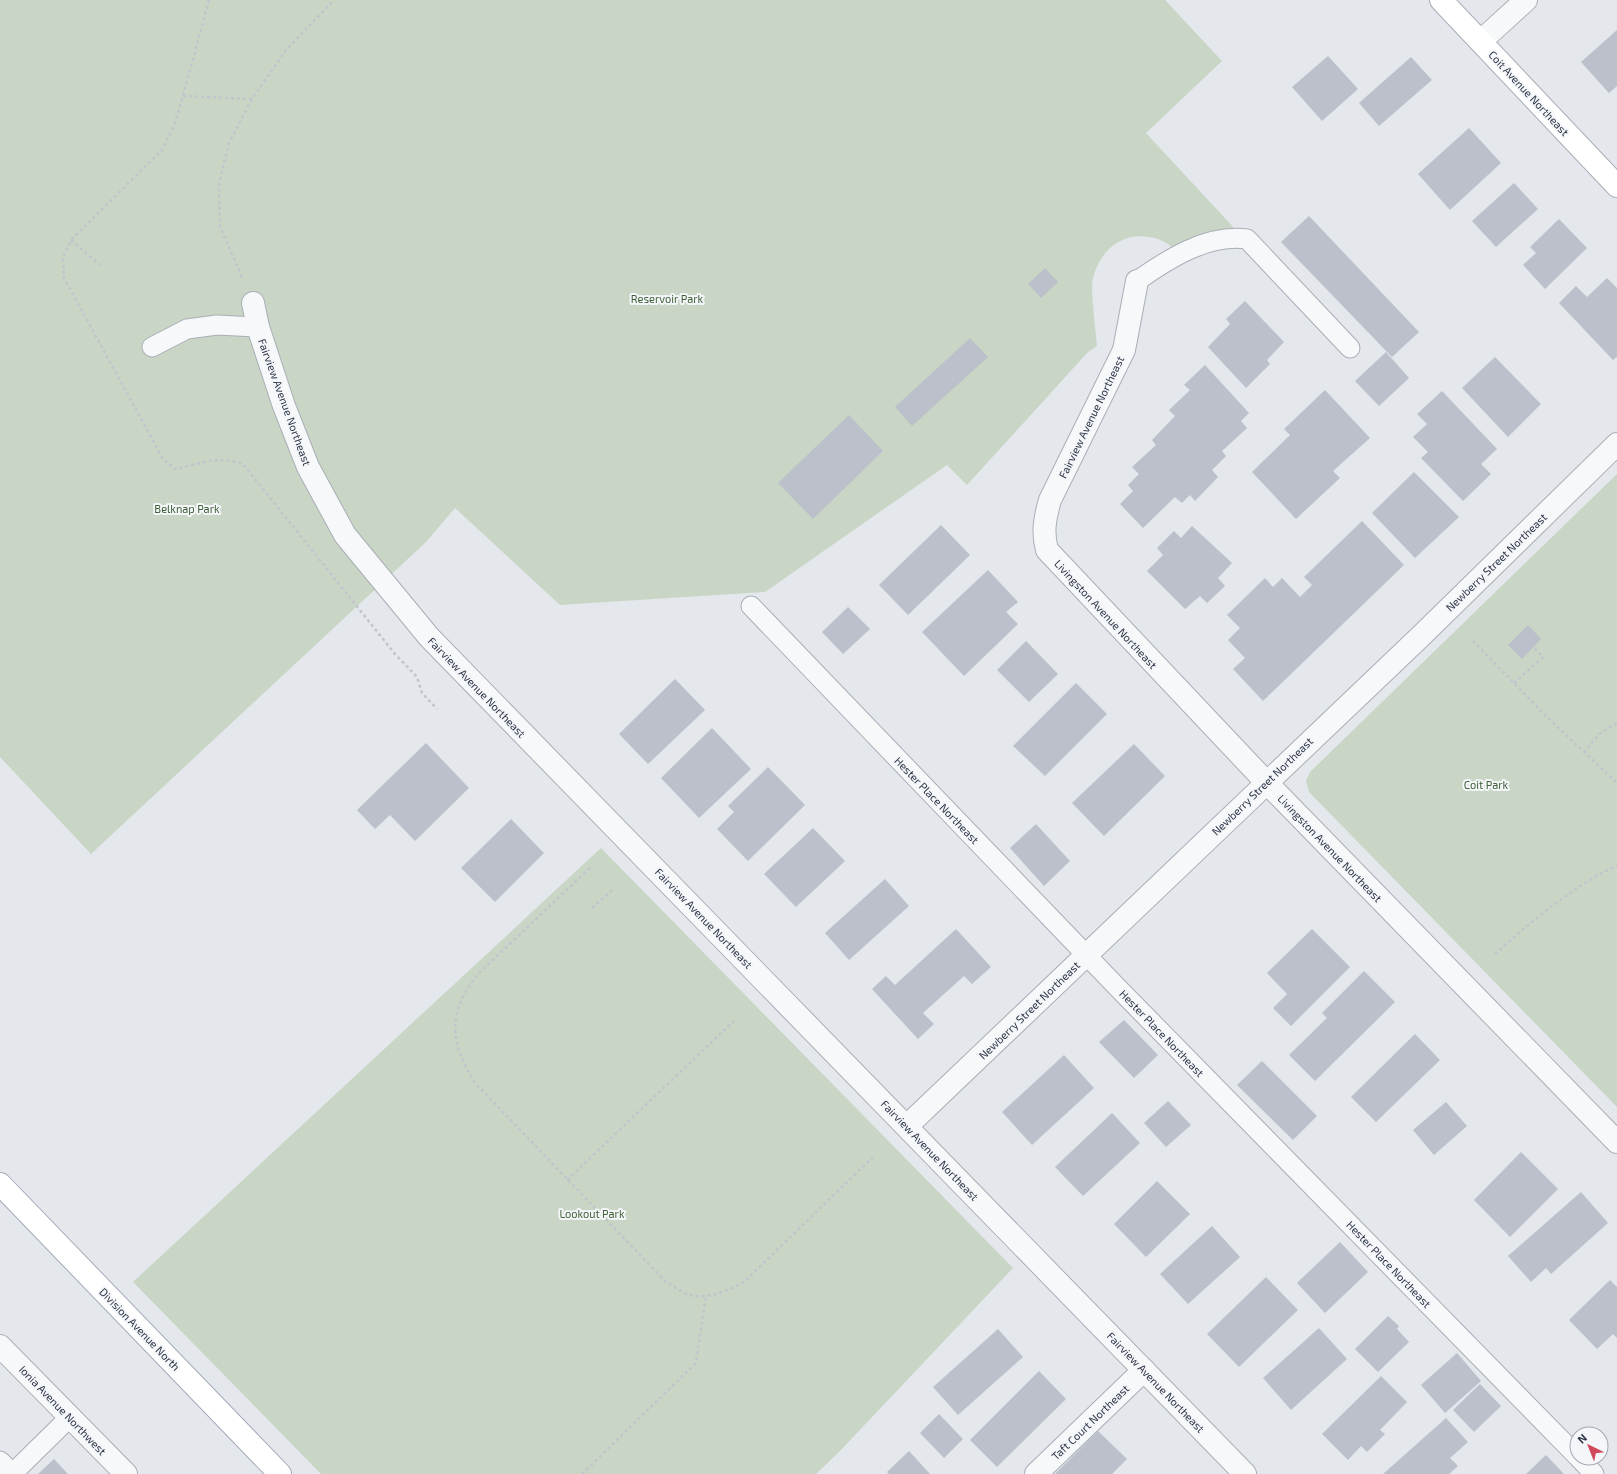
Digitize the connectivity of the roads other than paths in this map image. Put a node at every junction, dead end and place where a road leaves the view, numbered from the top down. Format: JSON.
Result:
{"nodes":[{"id":1,"x":1441,"y":0,"type":"edge"},
{"id":2,"x":1526,"y":0,"type":"edge"},
{"id":3,"x":1480,"y":41,"type":"junction"},
{"id":4,"x":1617,"y":186,"type":"edge"},
{"id":5,"x":1137,"y":281,"type":"joint"},
{"id":6,"x":253,"y":303,"type":"road end"},
{"id":7,"x":258,"y":327,"type":"junction"},
{"id":8,"x":152,"y":347,"type":"dead end"},
{"id":9,"x":1350,"y":348,"type":"dead end"},
{"id":10,"x":1617,"y":444,"type":"edge"},
{"id":11,"x":1047,"y":550,"type":"joint"},
{"id":12,"x":751,"y":606,"type":"dead end"},
{"id":13,"x":1266,"y":782,"type":"junction"},
{"id":14,"x":1086,"y":955,"type":"junction"},
{"id":15,"x":907,"y":1126,"type":"junction"},
{"id":16,"x":1617,"y":1142,"type":"edge"},
{"id":17,"x":0,"y":1184,"type":"edge"},
{"id":18,"x":0,"y":1346,"type":"edge"},
{"id":19,"x":1144,"y":1370,"type":"junction"},
{"id":20,"x":70,"y":1417,"type":"junction"},
{"id":21,"x":1569,"y":1448,"type":"edge"},
{"id":22,"x":0,"y":1461,"type":"edge"},
{"id":23,"x":1586,"y":1466,"type":"edge"},
{"id":24,"x":12,"y":1474,"type":"edge"},
{"id":25,"x":126,"y":1474,"type":"edge"},
{"id":26,"x":280,"y":1474,"type":"edge"},
{"id":27,"x":1036,"y":1474,"type":"edge"},
{"id":28,"x":1245,"y":1474,"type":"edge"},
{"id":29,"x":1594,"y":1474,"type":"edge"}],
"edges":[{"from":1,"to":3,"type":"main road","name":"Coit Avenue Northeast"},
{"from":2,"to":3,"type":"street"},
{"from":3,"to":4,"type":"main road","name":"Coit Avenue Northeast"},
{"from":5,"to":9,"type":"lane"},
{"from":5,"to":11,"type":"street","name":"Fairview Avenue Northeast"},
{"from":6,"to":7,"type":"street","name":"Fairview Avenue Northeast"},
{"from":7,"to":8,"type":"lane"},
{"from":7,"to":15,"type":"street","name":"Fairview Avenue Northeast"},
{"from":10,"to":13,"type":"street","name":"Newberry Street Northeast"},
{"from":11,"to":13,"type":"street","name":"Livingston Avenue Northeast"},
{"from":12,"to":14,"type":"lane","name":"Hester Place Northeast"},
{"from":13,"to":14,"type":"street","name":"Newberry Street Northeast"},
{"from":13,"to":16,"type":"street","name":"Livingston Avenue Northeast"},
{"from":14,"to":15,"type":"street","name":"Newberry Street Northeast"},
{"from":14,"to":21,"type":"lane","name":"Hester Place Northeast"},
{"from":15,"to":19,"type":"street","name":"Fairview Avenue Northeast"},
{"from":17,"to":26,"type":"main road","name":"Division Avenue North"},
{"from":18,"to":20,"type":"street","name":"Ionia Avenue Northwest"},
{"from":19,"to":27,"type":"street","name":"Taft Court Northeast"},
{"from":19,"to":28,"type":"street","name":"Fairview Avenue Northeast"},
{"from":20,"to":24,"type":"lane"},
{"from":20,"to":25,"type":"street","name":"Ionia Avenue Northwest"},
{"from":22,"to":24,"type":"lane"},
{"from":23,"to":29,"type":"lane","name":"Hester Place Northeast"}]}
